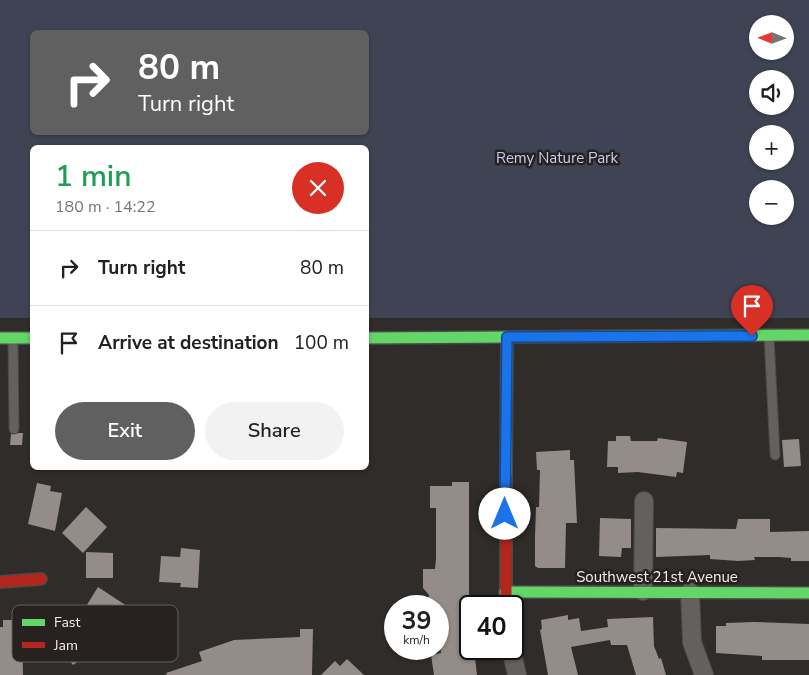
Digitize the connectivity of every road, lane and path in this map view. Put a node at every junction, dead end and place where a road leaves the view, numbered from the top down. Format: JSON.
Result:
{"nodes":[{"id":1,"x":809,"y":335,"type":"edge"},
{"id":2,"x":768,"y":336,"type":"junction"},
{"id":3,"x":507,"y":337,"type":"junction"},
{"id":4,"x":0,"y":338,"type":"edge"},
{"id":5,"x":14,"y":338,"type":"junction"},
{"id":6,"x":30,"y":338,"type":"edge"},
{"id":7,"x":369,"y":338,"type":"edge"},
{"id":8,"x":14,"y":429,"type":"dead end"},
{"id":9,"x":775,"y":455,"type":"dead end"},
{"id":10,"x":644,"y":501,"type":"dead end"},
{"id":11,"x":41,"y":579,"type":"dead end"},
{"id":12,"x":0,"y":582,"type":"edge"},
{"id":13,"x":643,"y":591,"type":"junction"},
{"id":14,"x":505,"y":592,"type":"junction"},
{"id":15,"x":690,"y":592,"type":"junction"},
{"id":16,"x":809,"y":593,"type":"edge"},
{"id":17,"x":505,"y":595,"type":"edge"},
{"id":18,"x":514,"y":660,"type":"edge"},
{"id":19,"x":517,"y":675,"type":"edge"},
{"id":20,"x":704,"y":675,"type":"edge"}],
"edges":[{"from":1,"to":2,"type":"street"},
{"from":2,"to":3,"type":"street"},
{"from":2,"to":9,"type":"lane"},
{"from":3,"to":7,"type":"street"},
{"from":3,"to":14,"type":"street"},
{"from":4,"to":5,"type":"street"},
{"from":5,"to":6,"type":"street"},
{"from":5,"to":8,"type":"lane"},
{"from":10,"to":13,"type":"street"},
{"from":11,"to":12,"type":"street"},
{"from":13,"to":14,"type":"street","name":"Southwest 21st Avenue"},
{"from":13,"to":15,"type":"street","name":"Southwest 21st Avenue"},
{"from":14,"to":17,"type":"street"},
{"from":15,"to":16,"type":"street","name":"Southwest 21st Avenue"},
{"from":15,"to":20,"type":"street"},
{"from":18,"to":19,"type":"street"}]}
